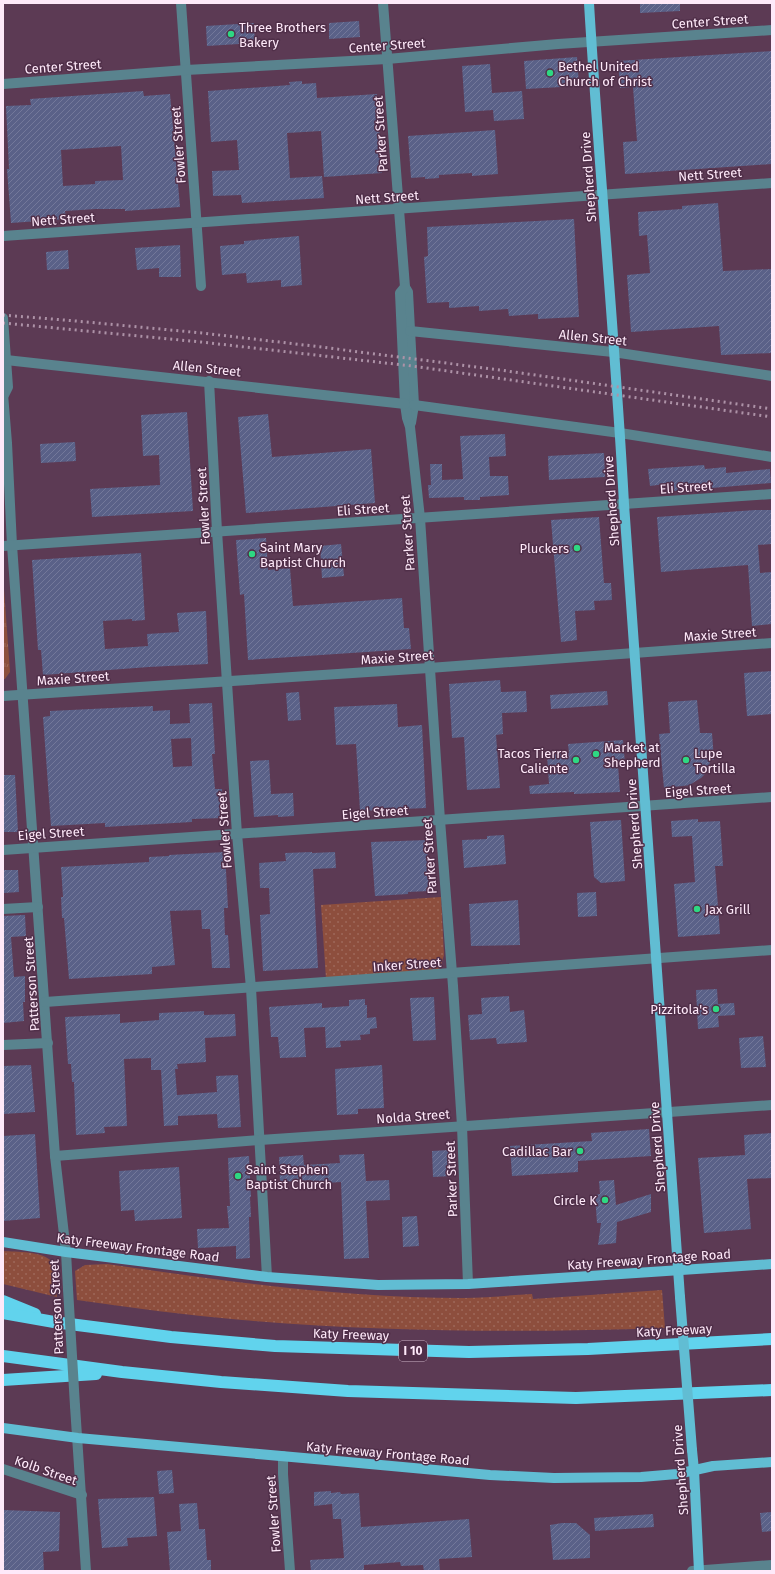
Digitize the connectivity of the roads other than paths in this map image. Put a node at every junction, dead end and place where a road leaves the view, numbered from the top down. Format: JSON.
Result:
{"nodes":[{"id":1,"x":181,"y":3,"type":"edge"},
{"id":2,"x":383,"y":3,"type":"edge"},
{"id":3,"x":590,"y":3,"type":"edge"},
{"id":4,"x":772,"y":30,"type":"edge"},
{"id":5,"x":592,"y":42,"type":"junction"},
{"id":6,"x":387,"y":58,"type":"junction"},
{"id":7,"x":186,"y":70,"type":"junction"},
{"id":8,"x":3,"y":84,"type":"edge"},
{"id":9,"x":772,"y":183,"type":"edge"},
{"id":10,"x":602,"y":195,"type":"junction"},
{"id":11,"x":398,"y":210,"type":"junction"},
{"id":12,"x":196,"y":223,"type":"junction"},
{"id":13,"x":3,"y":236,"type":"edge"},
{"id":14,"x":200,"y":286,"type":"dead end"},
{"id":15,"x":405,"y":287,"type":"junction"},
{"id":16,"x":3,"y":318,"type":"edge"},
{"id":17,"x":410,"y":331,"type":"junction"},
{"id":18,"x":613,"y":352,"type":"junction"},
{"id":19,"x":6,"y":360,"type":"junction"},
{"id":20,"x":772,"y":376,"type":"edge"},
{"id":21,"x":209,"y":381,"type":"junction"},
{"id":22,"x":4,"y":395,"type":"edge"},
{"id":23,"x":409,"y":404,"type":"junction"},
{"id":24,"x":620,"y":433,"type":"junction"},
{"id":25,"x":5,"y":443,"type":"edge"},
{"id":26,"x":772,"y":457,"type":"edge"},
{"id":27,"x":772,"y":494,"type":"edge"},
{"id":28,"x":624,"y":504,"type":"junction"},
{"id":29,"x":420,"y":518,"type":"junction"},
{"id":30,"x":217,"y":531,"type":"junction"},
{"id":31,"x":7,"y":545,"type":"edge"},
{"id":32,"x":772,"y":643,"type":"edge"},
{"id":33,"x":635,"y":652,"type":"junction"},
{"id":34,"x":429,"y":668,"type":"junction"},
{"id":35,"x":227,"y":680,"type":"junction"},
{"id":36,"x":23,"y":695,"type":"junction"},
{"id":37,"x":3,"y":696,"type":"edge"},
{"id":38,"x":772,"y":798,"type":"edge"},
{"id":39,"x":646,"y":806,"type":"junction"},
{"id":40,"x":440,"y":820,"type":"junction"},
{"id":41,"x":237,"y":834,"type":"junction"},
{"id":42,"x":33,"y":848,"type":"junction"},
{"id":43,"x":3,"y":850,"type":"edge"},
{"id":44,"x":38,"y":907,"type":"junction"},
{"id":45,"x":3,"y":909,"type":"edge"},
{"id":46,"x":772,"y":950,"type":"edge"},
{"id":47,"x":657,"y":958,"type":"junction"},
{"id":48,"x":452,"y":974,"type":"junction"},
{"id":49,"x":251,"y":988,"type":"junction"},
{"id":50,"x":45,"y":1002,"type":"junction"},
{"id":51,"x":48,"y":1043,"type":"junction"},
{"id":52,"x":3,"y":1044,"type":"edge"},
{"id":53,"x":772,"y":1105,"type":"edge"},
{"id":54,"x":668,"y":1113,"type":"junction"},
{"id":55,"x":462,"y":1126,"type":"junction"},
{"id":56,"x":260,"y":1140,"type":"junction"},
{"id":57,"x":56,"y":1156,"type":"junction"},
{"id":58,"x":3,"y":1242,"type":"edge"},
{"id":59,"x":66,"y":1252,"type":"junction"},
{"id":60,"x":772,"y":1264,"type":"edge"},
{"id":61,"x":678,"y":1270,"type":"junction"},
{"id":62,"x":267,"y":1277,"type":"junction"},
{"id":63,"x":468,"y":1284,"type":"junction"},
{"id":64,"x":3,"y":1301,"type":"edge"},
{"id":65,"x":3,"y":1313,"type":"edge"},
{"id":66,"x":54,"y":1322,"type":"junction"},
{"id":67,"x":772,"y":1339,"type":"edge"},
{"id":68,"x":3,"y":1356,"type":"edge"},
{"id":69,"x":122,"y":1372,"type":"junction"},
{"id":70,"x":3,"y":1380,"type":"edge"},
{"id":71,"x":772,"y":1390,"type":"edge"},
{"id":72,"x":3,"y":1428,"type":"edge"},
{"id":73,"x":78,"y":1438,"type":"junction"},
{"id":74,"x":283,"y":1456,"type":"junction"},
{"id":75,"x":772,"y":1462,"type":"edge"},
{"id":76,"x":3,"y":1469,"type":"edge"},
{"id":77,"x":694,"y":1470,"type":"junction"},
{"id":78,"x":82,"y":1495,"type":"junction"},
{"id":79,"x":772,"y":1566,"type":"edge"},
{"id":80,"x":86,"y":1571,"type":"edge"},
{"id":81,"x":290,"y":1571,"type":"edge"},
{"id":82,"x":692,"y":1571,"type":"edge"},
{"id":83,"x":699,"y":1571,"type":"edge"}],
"edges":[{"from":1,"to":7,"type":"street","name":"Fowler Street"},
{"from":2,"to":6,"type":"street","name":"Parker Street"},
{"from":3,"to":5,"type":"main road","name":"Shepherd Drive"},
{"from":4,"to":5,"type":"street","name":"Center Street"},
{"from":5,"to":6,"type":"street","name":"Center Street"},
{"from":5,"to":10,"type":"main road","name":"Shepherd Drive"},
{"from":6,"to":7,"type":"street","name":"Center Street"},
{"from":6,"to":11,"type":"street","name":"Parker Street"},
{"from":7,"to":8,"type":"street","name":"Center Street"},
{"from":7,"to":12,"type":"street","name":"Fowler Street"},
{"from":9,"to":10,"type":"street","name":"Nett Street"},
{"from":10,"to":11,"type":"street","name":"Nett Street"},
{"from":10,"to":18,"type":"main road","name":"Shepherd Drive"},
{"from":11,"to":12,"type":"street","name":"Nett Street"},
{"from":11,"to":15,"type":"street","name":"Parker Street"},
{"from":12,"to":13,"type":"street","name":"Nett Street"},
{"from":12,"to":14,"type":"street","name":"Fowler Street"},
{"from":15,"to":17,"type":"street","name":"Parker Street"},
{"from":15,"to":23,"type":"street","name":"Parker Street"},
{"from":16,"to":19,"type":"street","name":"Patterson Street"},
{"from":17,"to":18,"type":"street","name":"Allen Street"},
{"from":17,"to":23,"type":"street","name":"Parker Street"},
{"from":18,"to":20,"type":"street","name":"Allen Street"},
{"from":18,"to":24,"type":"main road","name":"Shepherd Drive"},
{"from":19,"to":21,"type":"street","name":"Allen Street"},
{"from":19,"to":22,"type":"street","name":"Patterson Street"},
{"from":21,"to":23,"type":"street","name":"Allen Street"},
{"from":21,"to":30,"type":"street","name":"Fowler Street"},
{"from":22,"to":25,"type":"street","name":"Patterson Street"},
{"from":23,"to":24,"type":"street","name":"Allen Street"},
{"from":23,"to":29,"type":"street","name":"Parker Street"},
{"from":24,"to":26,"type":"street","name":"Allen Street"},
{"from":24,"to":28,"type":"main road","name":"Shepherd Drive"},
{"from":25,"to":31,"type":"street","name":"Patterson Street"},
{"from":27,"to":28,"type":"street","name":"Eli Street"},
{"from":28,"to":29,"type":"street","name":"Eli Street"},
{"from":28,"to":33,"type":"main road","name":"Shepherd Drive"},
{"from":29,"to":30,"type":"street","name":"Eli Street"},
{"from":29,"to":34,"type":"street","name":"Parker Street"},
{"from":30,"to":31,"type":"street","name":"Eli Street"},
{"from":30,"to":35,"type":"street","name":"Fowler Street"},
{"from":31,"to":36,"type":"street","name":"Patterson Street"},
{"from":32,"to":33,"type":"street","name":"Maxie Street"},
{"from":33,"to":34,"type":"street","name":"Maxie Street"},
{"from":33,"to":39,"type":"main road","name":"Shepherd Drive"},
{"from":34,"to":35,"type":"street","name":"Maxie Street"},
{"from":34,"to":40,"type":"street","name":"Parker Street"},
{"from":35,"to":36,"type":"street","name":"Maxie Street"},
{"from":35,"to":41,"type":"street","name":"Fowler Street"},
{"from":36,"to":37,"type":"street","name":"Maxie Street"},
{"from":36,"to":42,"type":"street","name":"Patterson Street"},
{"from":38,"to":39,"type":"street","name":"Eigel Street"},
{"from":39,"to":40,"type":"street","name":"Eigel Street"},
{"from":39,"to":47,"type":"main road","name":"Shepherd Drive"},
{"from":40,"to":41,"type":"street","name":"Eigel Street"},
{"from":40,"to":48,"type":"street","name":"Parker Street"},
{"from":41,"to":42,"type":"street","name":"Eigel Street"},
{"from":41,"to":49,"type":"street","name":"Fowler Street"},
{"from":42,"to":43,"type":"street","name":"Eigel Street"},
{"from":42,"to":44,"type":"street","name":"Patterson Street"},
{"from":44,"to":45,"type":"street"},
{"from":44,"to":50,"type":"street","name":"Patterson Street"},
{"from":46,"to":47,"type":"street","name":"Inker Street"},
{"from":47,"to":48,"type":"street","name":"Inker Street"},
{"from":47,"to":54,"type":"main road","name":"Shepherd Drive"},
{"from":48,"to":49,"type":"street","name":"Inker Street"},
{"from":48,"to":55,"type":"street","name":"Parker Street"},
{"from":49,"to":50,"type":"street","name":"Inker Street"},
{"from":49,"to":56,"type":"street","name":"Fowler Street"},
{"from":50,"to":51,"type":"street","name":"Patterson Street"},
{"from":51,"to":52,"type":"street"},
{"from":51,"to":57,"type":"street","name":"Patterson Street"},
{"from":53,"to":54,"type":"street","name":"Nolda Street"},
{"from":54,"to":55,"type":"street","name":"Nolda Street"},
{"from":54,"to":61,"type":"main road","name":"Shepherd Drive"},
{"from":55,"to":56,"type":"street","name":"Nolda Street"},
{"from":55,"to":63,"type":"street","name":"Parker Street"},
{"from":56,"to":57,"type":"street","name":"Nolda Street"},
{"from":56,"to":62,"type":"street","name":"Fowler Street"},
{"from":57,"to":59,"type":"street","name":"Patterson Street"},
{"from":58,"to":59,"type":"main road","name":"Katy Freeway Frontage Road"},
{"from":59,"to":62,"type":"main road","name":"Katy Freeway Frontage Road"},
{"from":59,"to":73,"type":"street","name":"Patterson Street","bridge":true},
{"from":60,"to":61,"type":"main road","name":"Katy Freeway Frontage Road"},
{"from":61,"to":63,"type":"main road","name":"Katy Freeway Frontage Road"},
{"from":61,"to":77,"type":"main road","name":"Shepherd Drive","bridge":true},
{"from":62,"to":63,"type":"main road","name":"Katy Freeway Frontage Road"},
{"from":64,"to":66,"type":"highway"},
{"from":65,"to":66,"type":"highway","name":"Katy Freeway","number":"I 10"},
{"from":66,"to":67,"type":"highway","name":"Katy Freeway","number":"I 10"},
{"from":68,"to":69,"type":"highway"},
{"from":69,"to":70,"type":"highway"},
{"from":69,"to":71,"type":"highway"},
{"from":72,"to":73,"type":"main road","name":"Katy Freeway Frontage Road"},
{"from":73,"to":74,"type":"main road","name":"Katy Freeway Frontage Road"},
{"from":73,"to":78,"type":"street","name":"Patterson Street"},
{"from":74,"to":77,"type":"main road","name":"Katy Freeway Frontage Road"},
{"from":74,"to":81,"type":"street","name":"Fowler Street"},
{"from":75,"to":77,"type":"main road","name":"Katy Freeway Frontage Road"},
{"from":76,"to":78,"type":"street","name":"Kolb Street"},
{"from":77,"to":83,"type":"main road","name":"Shepherd Drive"},
{"from":78,"to":80,"type":"street","name":"Patterson Street"},
{"from":79,"to":83,"type":"street"},
{"from":82,"to":83,"type":"street"}]}
